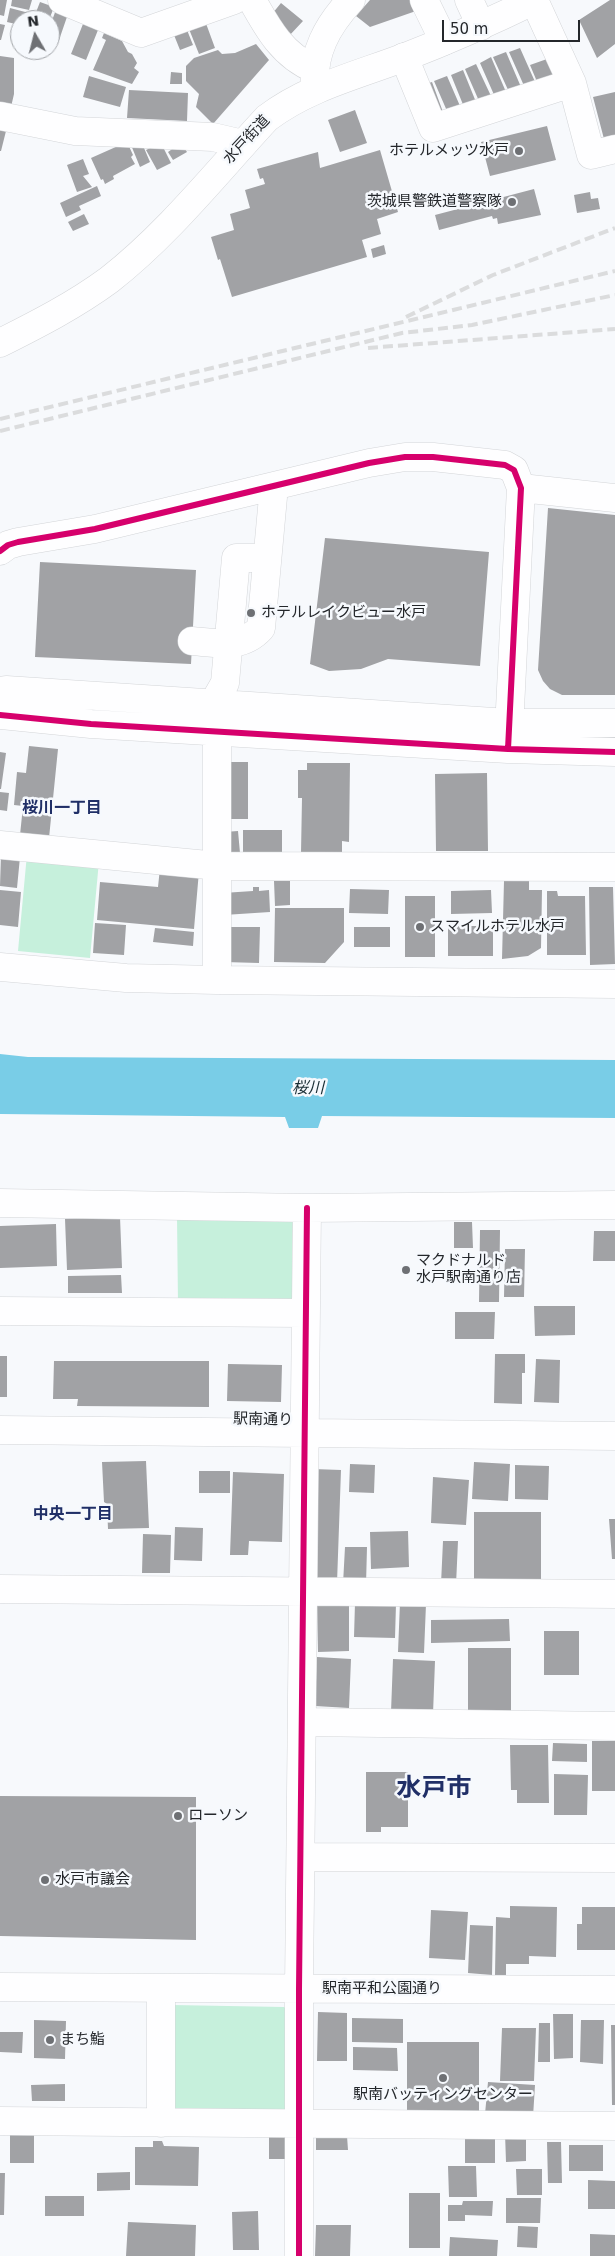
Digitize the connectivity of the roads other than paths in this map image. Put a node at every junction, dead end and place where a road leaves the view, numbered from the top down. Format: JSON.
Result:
{"nodes":[{"id":1,"x":62,"y":0,"type":"edge"},
{"id":2,"x":234,"y":0,"type":"edge"},
{"id":3,"x":252,"y":0,"type":"edge"},
{"id":4,"x":350,"y":0,"type":"edge"},
{"id":5,"x":424,"y":0,"type":"edge"},
{"id":6,"x":470,"y":0,"type":"edge"},
{"id":7,"x":534,"y":0,"type":"edge"},
{"id":8,"x":480,"y":26,"type":"junction"},
{"id":9,"x":444,"y":41,"type":"junction"},
{"id":10,"x":404,"y":57,"type":"junction"},
{"id":11,"x":315,"y":79,"type":"junction"},
{"id":12,"x":572,"y":83,"type":"junction"},
{"id":13,"x":0,"y":116,"type":"edge"},
{"id":14,"x":243,"y":144,"type":"junction"},
{"id":15,"x":615,"y":149,"type":"edge"},
{"id":16,"x":0,"y":343,"type":"edge"},
{"id":17,"x":274,"y":486,"type":"junction"},
{"id":18,"x":521,"y":488,"type":"junction"},
{"id":19,"x":615,"y":498,"type":"edge"},
{"id":20,"x":0,"y":550,"type":"edge"},
{"id":21,"x":192,"y":641,"type":"dead end"},
{"id":22,"x":229,"y":643,"type":"junction"},
{"id":23,"x":0,"y":691,"type":"edge"},
{"id":24,"x":213,"y":704,"type":"junction"},
{"id":25,"x":0,"y":715,"type":"edge"},
{"id":26,"x":615,"y":723,"type":"edge"},
{"id":27,"x":217,"y":731,"type":"junction"},
{"id":28,"x":509,"y":736,"type":"junction"},
{"id":29,"x":615,"y":752,"type":"edge"},
{"id":30,"x":0,"y":845,"type":"edge"},
{"id":31,"x":218,"y":866,"type":"junction"},
{"id":32,"x":615,"y":867,"type":"edge"},
{"id":33,"x":0,"y":967,"type":"edge"},
{"id":34,"x":217,"y":980,"type":"junction"},
{"id":35,"x":615,"y":984,"type":"edge"},
{"id":36,"x":0,"y":1203,"type":"edge"},
{"id":37,"x":615,"y":1205,"type":"edge"},
{"id":38,"x":306,"y":1208,"type":"junction"},
{"id":39,"x":0,"y":1311,"type":"edge"},
{"id":40,"x":306,"y":1313,"type":"junction"},
{"id":41,"x":0,"y":1430,"type":"edge"},
{"id":42,"x":304,"y":1433,"type":"junction"},
{"id":43,"x":615,"y":1436,"type":"edge"},
{"id":44,"x":0,"y":1590,"type":"edge"},
{"id":45,"x":303,"y":1592,"type":"junction"},
{"id":46,"x":615,"y":1594,"type":"edge"},
{"id":47,"x":302,"y":1722,"type":"junction"},
{"id":48,"x":615,"y":1726,"type":"edge"},
{"id":49,"x":300,"y":1857,"type":"junction"},
{"id":50,"x":615,"y":1858,"type":"edge"},
{"id":51,"x":0,"y":1987,"type":"edge"},
{"id":52,"x":162,"y":1988,"type":"junction"},
{"id":53,"x":299,"y":1989,"type":"junction"},
{"id":54,"x":615,"y":1990,"type":"edge"},
{"id":55,"x":0,"y":2122,"type":"edge"},
{"id":56,"x":161,"y":2123,"type":"junction"},
{"id":57,"x":298,"y":2124,"type":"junction"},
{"id":58,"x":615,"y":2126,"type":"edge"},
{"id":59,"x":299,"y":2256,"type":"edge"}],
"edges":[{"from":1,"to":2,"type":"street"},
{"from":3,"to":11,"type":"street"},
{"from":4,"to":11,"type":"street"},
{"from":5,"to":9,"type":"street"},
{"from":6,"to":8,"type":"street"},
{"from":7,"to":8,"type":"street","name":"水戸街道"},
{"from":7,"to":12,"type":"street"},
{"from":8,"to":9,"type":"street","name":"水戸街道"},
{"from":9,"to":10,"type":"street","name":"水戸街道"},
{"from":10,"to":11,"type":"street","name":"水戸街道"},
{"from":10,"to":12,"type":"street"},
{"from":11,"to":14,"type":"street","name":"水戸街道"},
{"from":12,"to":15,"type":"street"},
{"from":13,"to":14,"type":"street"},
{"from":14,"to":16,"type":"street","name":"水戸街道"},
{"from":17,"to":18,"type":"street"},
{"from":17,"to":20,"type":"street"},
{"from":17,"to":22,"type":"street"},
{"from":18,"to":19,"type":"street"},
{"from":18,"to":28,"type":"street"},
{"from":21,"to":22,"type":"street"},
{"from":22,"to":24,"type":"street"},
{"from":23,"to":24,"type":"street"},
{"from":24,"to":28,"type":"street"},
{"from":25,"to":27,"type":"street"},
{"from":26,"to":28,"type":"street"},
{"from":27,"to":28,"type":"street"},
{"from":27,"to":31,"type":"street"},
{"from":28,"to":29,"type":"street"},
{"from":30,"to":31,"type":"street"},
{"from":31,"to":32,"type":"street"},
{"from":31,"to":34,"type":"street"},
{"from":33,"to":34,"type":"street"},
{"from":34,"to":35,"type":"street"},
{"from":36,"to":38,"type":"street"},
{"from":37,"to":38,"type":"street"},
{"from":38,"to":40,"type":"street"},
{"from":39,"to":40,"type":"street"},
{"from":40,"to":42,"type":"street"},
{"from":41,"to":42,"type":"street","name":"駅南通り"},
{"from":42,"to":43,"type":"street","name":"駅南通り"},
{"from":42,"to":45,"type":"street"},
{"from":44,"to":45,"type":"street"},
{"from":45,"to":46,"type":"street"},
{"from":45,"to":47,"type":"street"},
{"from":47,"to":48,"type":"street"},
{"from":47,"to":49,"type":"street"},
{"from":49,"to":50,"type":"street"},
{"from":49,"to":53,"type":"street"},
{"from":51,"to":52,"type":"street","name":"駅南平和公園通り"},
{"from":52,"to":53,"type":"street","name":"駅南平和公園通り"},
{"from":52,"to":56,"type":"street"},
{"from":53,"to":54,"type":"street","name":"駅南平和公園通り"},
{"from":53,"to":57,"type":"street"},
{"from":55,"to":56,"type":"street"},
{"from":56,"to":57,"type":"street"},
{"from":57,"to":58,"type":"street"},
{"from":57,"to":59,"type":"street"}]}
